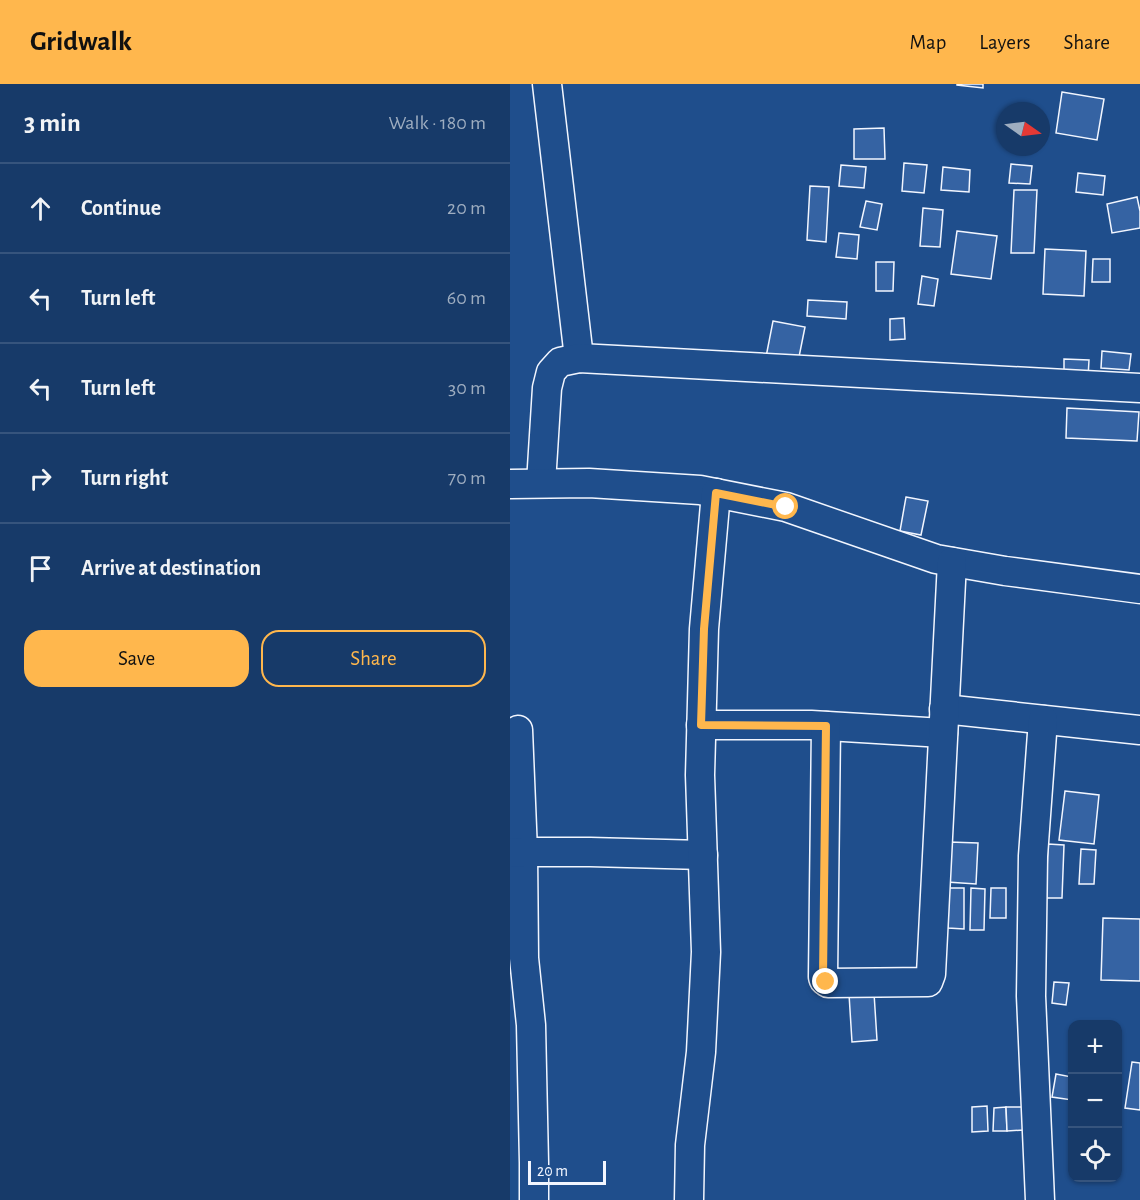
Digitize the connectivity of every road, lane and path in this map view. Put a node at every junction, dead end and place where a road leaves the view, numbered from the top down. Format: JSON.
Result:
{"nodes":[{"id":1,"x":547,"y":84,"type":"edge"},
{"id":2,"x":579,"y":358,"type":"junction"},
{"id":3,"x":1140,"y":388,"type":"edge"},
{"id":4,"x":541,"y":483,"type":"junction"},
{"id":5,"x":510,"y":484,"type":"edge"},
{"id":6,"x":716,"y":493,"type":"junction"},
{"id":7,"x":952,"y":562,"type":"junction"},
{"id":8,"x":1140,"y":589,"type":"edge"},
{"id":9,"x":1043,"y":720,"type":"junction"},
{"id":10,"x":944,"y":721,"type":"junction"},
{"id":11,"x":701,"y":725,"type":"junction"},
{"id":12,"x":826,"y":726,"type":"junction"},
{"id":13,"x":518,"y":730,"type":"dead end"},
{"id":14,"x":1140,"y":730,"type":"edge"},
{"id":15,"x":516,"y":853,"type":"edge"},
{"id":16,"x":703,"y":855,"type":"junction"},
{"id":17,"x":534,"y":1200,"type":"edge"},
{"id":18,"x":689,"y":1200,"type":"edge"},
{"id":19,"x":1040,"y":1200,"type":"edge"}],
"edges":[{"from":1,"to":2,"type":"street"},
{"from":2,"to":3,"type":"street"},
{"from":2,"to":4,"type":"street"},
{"from":4,"to":5,"type":"street"},
{"from":4,"to":6,"type":"street"},
{"from":6,"to":7,"type":"street"},
{"from":6,"to":11,"type":"street"},
{"from":7,"to":8,"type":"street"},
{"from":7,"to":10,"type":"street"},
{"from":9,"to":10,"type":"street"},
{"from":9,"to":14,"type":"street"},
{"from":9,"to":19,"type":"street"},
{"from":10,"to":12,"type":"street"},
{"from":10,"to":12,"type":"street"},
{"from":11,"to":12,"type":"street"},
{"from":11,"to":16,"type":"street"},
{"from":13,"to":15,"type":"street"},
{"from":15,"to":16,"type":"street"},
{"from":15,"to":17,"type":"street"},
{"from":16,"to":18,"type":"street"}]}
